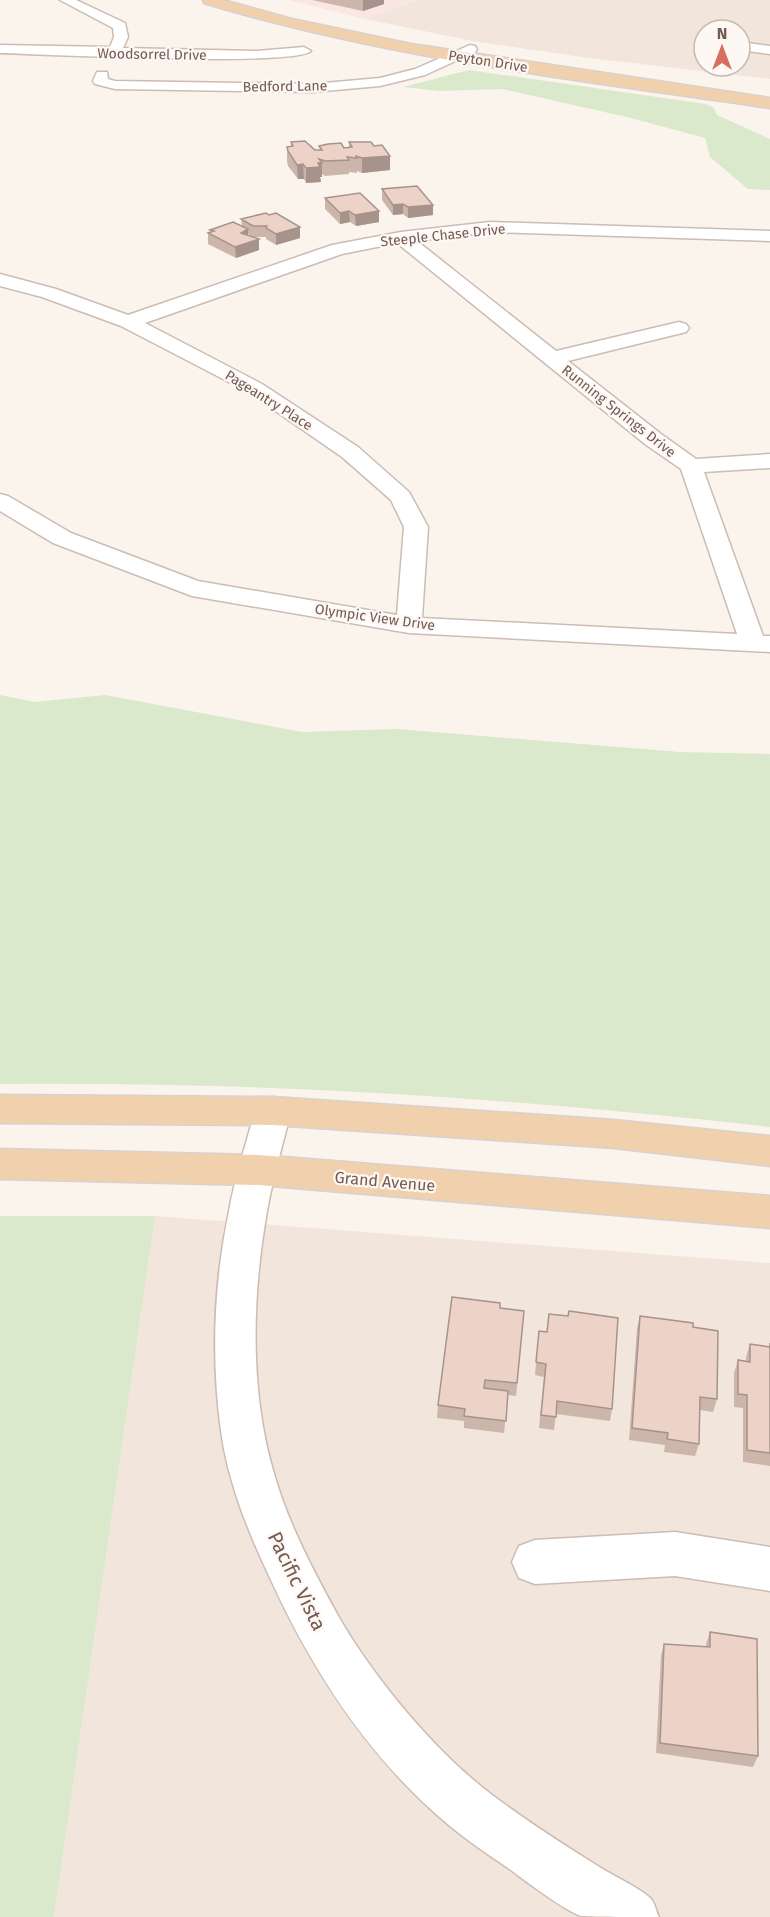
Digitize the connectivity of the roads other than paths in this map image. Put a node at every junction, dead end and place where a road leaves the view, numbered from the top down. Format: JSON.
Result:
{"nodes":[{"id":1,"x":66,"y":0,"type":"edge"},
{"id":2,"x":209,"y":0,"type":"edge"},
{"id":3,"x":241,"y":0,"type":"edge"},
{"id":4,"x":256,"y":0,"type":"edge"},
{"id":5,"x":224,"y":5,"type":"junction"},
{"id":6,"x":752,"y":48,"type":"edge"},
{"id":7,"x":0,"y":49,"type":"edge"},
{"id":8,"x":470,"y":49,"type":"junction"},
{"id":9,"x":770,"y":50,"type":"edge"},
{"id":10,"x":304,"y":51,"type":"dead end"},
{"id":11,"x":114,"y":53,"type":"junction"},
{"id":12,"x":454,"y":57,"type":"junction"},
{"id":13,"x":102,"y":75,"type":"dead end"},
{"id":14,"x":770,"y":92,"type":"edge"},
{"id":15,"x":770,"y":103,"type":"edge"},
{"id":16,"x":770,"y":236,"type":"edge"},
{"id":17,"x":401,"y":237,"type":"junction"},
{"id":18,"x":0,"y":280,"type":"edge"},
{"id":19,"x":128,"y":322,"type":"junction"},
{"id":20,"x":679,"y":328,"type":"dead end"},
{"id":21,"x":553,"y":358,"type":"junction"},
{"id":22,"x":770,"y":461,"type":"edge"},
{"id":23,"x":691,"y":466,"type":"junction"},
{"id":24,"x":0,"y":501,"type":"edge"},
{"id":25,"x":409,"y":625,"type":"junction"},
{"id":26,"x":762,"y":644,"type":"edge"},
{"id":27,"x":0,"y":1109,"type":"edge"},
{"id":28,"x":273,"y":1111,"type":"junction"},
{"id":29,"x":770,"y":1151,"type":"edge"},
{"id":30,"x":0,"y":1164,"type":"edge"},
{"id":31,"x":259,"y":1170,"type":"junction"},
{"id":32,"x":770,"y":1212,"type":"edge"},
{"id":33,"x":535,"y":1562,"type":"dead end"},
{"id":34,"x":770,"y":1569,"type":"edge"},
{"id":35,"x":632,"y":1917,"type":"edge"}],
"edges":[{"from":1,"to":11,"type":"street"},
{"from":2,"to":5,"type":"main road","name":"Peyton Drive"},
{"from":3,"to":5,"type":"main road"},
{"from":4,"to":8,"type":"main road","name":"Peyton Drive"},
{"from":5,"to":12,"type":"main road","name":"Peyton Drive"},
{"from":6,"to":9,"type":"street"},
{"from":7,"to":11,"type":"street","name":"Woodsorrel Drive"},
{"from":8,"to":12,"type":"street","name":"Bedford Lane"},
{"from":8,"to":14,"type":"main road","name":"Peyton Drive"},
{"from":10,"to":11,"type":"street","name":"Woodsorrel Drive"},
{"from":12,"to":13,"type":"street","name":"Bedford Lane"},
{"from":12,"to":15,"type":"main road","name":"Peyton Drive"},
{"from":16,"to":17,"type":"street","name":"Steeple Chase Drive"},
{"from":17,"to":19,"type":"street","name":"Steeple Chase Drive"},
{"from":17,"to":21,"type":"street","name":"Running Springs Drive"},
{"from":18,"to":19,"type":"street","name":"Pageantry Place"},
{"from":19,"to":25,"type":"street","name":"Pageantry Place"},
{"from":20,"to":21,"type":"street"},
{"from":21,"to":23,"type":"street","name":"Running Springs Drive"},
{"from":22,"to":23,"type":"street"},
{"from":23,"to":26,"type":"street","name":"Running Springs Drive"},
{"from":24,"to":25,"type":"street","name":"Olympic View Drive"},
{"from":25,"to":26,"type":"street","name":"Olympic View Drive"},
{"from":27,"to":28,"type":"main road"},
{"from":28,"to":29,"type":"main road"},
{"from":28,"to":31,"type":"street","name":"Pacific Vista"},
{"from":30,"to":31,"type":"main road","name":"Grand Avenue"},
{"from":31,"to":32,"type":"main road","name":"Grand Avenue"},
{"from":31,"to":35,"type":"street","name":"Pacific Vista"},
{"from":33,"to":34,"type":"street"}]}
